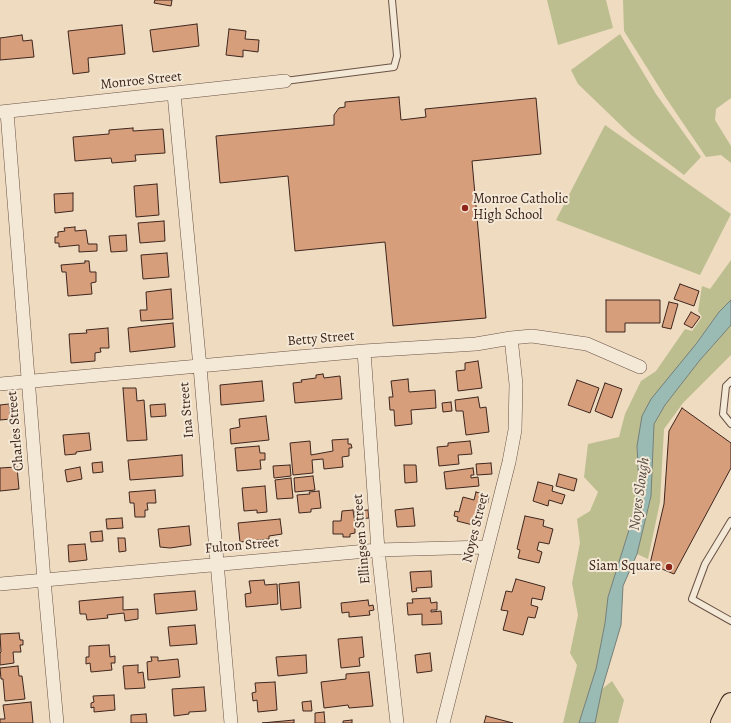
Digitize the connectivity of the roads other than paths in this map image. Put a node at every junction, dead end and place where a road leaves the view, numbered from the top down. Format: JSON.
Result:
{"nodes":[{"id":1,"x":392,"y":0,"type":"edge"},
{"id":2,"x":285,"y":81,"type":"joint"},
{"id":3,"x":174,"y":94,"type":"junction"},
{"id":4,"x":4,"y":112,"type":"edge"},
{"id":5,"x":511,"y":338,"type":"junction"},
{"id":6,"x":364,"y":351,"type":"junction"},
{"id":7,"x":200,"y":366,"type":"junction"},
{"id":8,"x":640,"y":367,"type":"dead end"},
{"id":9,"x":731,"y":381,"type":"edge"},
{"id":10,"x":28,"y":382,"type":"junction"},
{"id":11,"x":0,"y":384,"type":"edge"},
{"id":12,"x":731,"y":424,"type":"edge"},
{"id":13,"x":731,"y":521,"type":"edge"},
{"id":14,"x":487,"y":547,"type":"junction"},
{"id":15,"x":378,"y":550,"type":"junction"},
{"id":16,"x":217,"y":565,"type":"junction"},
{"id":17,"x":44,"y":580,"type":"junction"},
{"id":18,"x":0,"y":584,"type":"edge"},
{"id":19,"x":731,"y":621,"type":"edge"},
{"id":20,"x":731,"y":703,"type":"edge"},
{"id":21,"x":57,"y":723,"type":"edge"},
{"id":22,"x":231,"y":723,"type":"edge"},
{"id":23,"x":397,"y":723,"type":"edge"},
{"id":24,"x":443,"y":723,"type":"edge"},
{"id":25,"x":721,"y":723,"type":"edge"}],
"edges":[{"from":1,"to":2,"type":"lane"},
{"from":2,"to":3,"type":"street","name":"Monroe Street"},
{"from":3,"to":4,"type":"street","name":"Monroe Street"},
{"from":3,"to":7,"type":"street","name":"Ina Street"},
{"from":4,"to":10,"type":"street","name":"Charles Street"},
{"from":5,"to":6,"type":"street","name":"Betty Street"},
{"from":5,"to":8,"type":"street","name":"Betty Street"},
{"from":5,"to":14,"type":"street","name":"Noyes Street"},
{"from":6,"to":7,"type":"street","name":"Betty Street"},
{"from":6,"to":15,"type":"street","name":"Ellingsen Street"},
{"from":7,"to":10,"type":"street","name":"Betty Street"},
{"from":7,"to":16,"type":"street","name":"Ina Street"},
{"from":9,"to":12,"type":"lane"},
{"from":10,"to":11,"type":"street","name":"Betty Street"},
{"from":10,"to":17,"type":"street","name":"Charles Street"},
{"from":13,"to":19,"type":"lane"},
{"from":14,"to":15,"type":"street","name":"Fulton Street"},
{"from":14,"to":24,"type":"street","name":"Noyes Street"},
{"from":15,"to":16,"type":"street","name":"Fulton Street"},
{"from":15,"to":23,"type":"street","name":"Ellingsen Street"},
{"from":16,"to":17,"type":"street","name":"Fulton Street"},
{"from":16,"to":22,"type":"street","name":"Ina Street"},
{"from":17,"to":18,"type":"street","name":"Fulton Street"},
{"from":17,"to":21,"type":"street","name":"Charles Street"},
{"from":20,"to":25,"type":"main road"}]}
